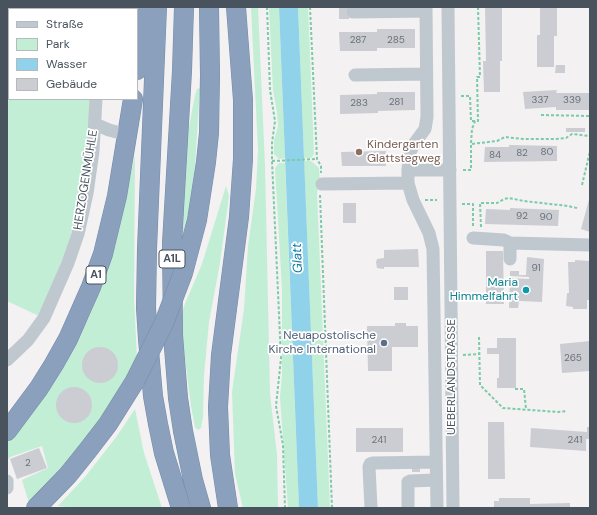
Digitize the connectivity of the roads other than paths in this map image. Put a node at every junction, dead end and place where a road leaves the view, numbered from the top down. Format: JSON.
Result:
{"nodes":[{"id":1,"x":144,"y":7,"type":"edge"},
{"id":2,"x":157,"y":7,"type":"edge"},
{"id":3,"x":184,"y":7,"type":"edge"},
{"id":4,"x":209,"y":7,"type":"edge"},
{"id":5,"x":236,"y":7,"type":"edge"},
{"id":6,"x":448,"y":7,"type":"edge"},
{"id":7,"x":426,"y":9,"type":"edge"},
{"id":8,"x":353,"y":12,"type":"dead end"},
{"id":9,"x":138,"y":61,"type":"edge"},
{"id":10,"x":426,"y":74,"type":"junction"},
{"id":11,"x":355,"y":75,"type":"dead end"},
{"id":12,"x":96,"y":100,"type":"edge"},
{"id":13,"x":133,"y":100,"type":"edge"},
{"id":14,"x":95,"y":124,"type":"junction"},
{"id":15,"x":128,"y":135,"type":"junction"},
{"id":16,"x":408,"y":170,"type":"junction"},
{"id":17,"x":456,"y":170,"type":"junction"},
{"id":18,"x":408,"y":183,"type":"junction"},
{"id":19,"x":321,"y":190,"type":"road end"},
{"id":20,"x":477,"y":236,"type":"road end"},
{"id":21,"x":510,"y":243,"type":"junction"},
{"id":22,"x":590,"y":245,"type":"edge"},
{"id":23,"x":510,"y":259,"type":"dead end"},
{"id":24,"x":7,"y":360,"type":"edge"},
{"id":25,"x":7,"y":431,"type":"edge"},
{"id":26,"x":436,"y":462,"type":"junction"},
{"id":27,"x":436,"y":480,"type":"junction"},
{"id":28,"x":7,"y":481,"type":"edge"},
{"id":29,"x":7,"y":488,"type":"edge"},
{"id":30,"x":36,"y":508,"type":"edge"},
{"id":31,"x":180,"y":508,"type":"edge"},
{"id":32,"x":201,"y":508,"type":"edge"},
{"id":33,"x":228,"y":508,"type":"edge"},
{"id":34,"x":371,"y":508,"type":"edge"},
{"id":35,"x":408,"y":508,"type":"edge"},
{"id":36,"x":437,"y":508,"type":"edge"},
{"id":37,"x":453,"y":508,"type":"edge"}],
"edges":[{"from":1,"to":9,"type":"highway"},
{"from":2,"to":31,"type":"highway","number":"A1L"},
{"from":3,"to":32,"type":"highway","number":"A1L"},
{"from":4,"to":30,"type":"highway","bridge":true},
{"from":5,"to":33,"type":"highway"},
{"from":6,"to":17,"type":"street","name":"UEBERLANDSTRASSE"},
{"from":7,"to":8,"type":"street"},
{"from":7,"to":10,"type":"street"},
{"from":10,"to":11,"type":"street"},
{"from":10,"to":16,"type":"street"},
{"from":12,"to":14,"type":"street","name":"HERZOGENMÜHLE"},
{"from":13,"to":15,"type":"highway","number":"A1"},
{"from":14,"to":15,"type":"street"},
{"from":14,"to":24,"type":"street","name":"HERZOGENMÜHLE"},
{"from":15,"to":25,"type":"highway","number":"A1"},
{"from":16,"to":17,"type":"street"},
{"from":16,"to":18,"type":"street"},
{"from":17,"to":37,"type":"street","name":"UEBERLANDSTRASSE"},
{"from":18,"to":19,"type":"street"},
{"from":18,"to":26,"type":"street"},
{"from":20,"to":21,"type":"street"},
{"from":21,"to":22,"type":"street"},
{"from":21,"to":23,"type":"street"},
{"from":26,"to":27,"type":"street"},
{"from":26,"to":34,"type":"street"},
{"from":27,"to":35,"type":"street"},
{"from":27,"to":36,"type":"street"},
{"from":28,"to":29,"type":"street"}]}
